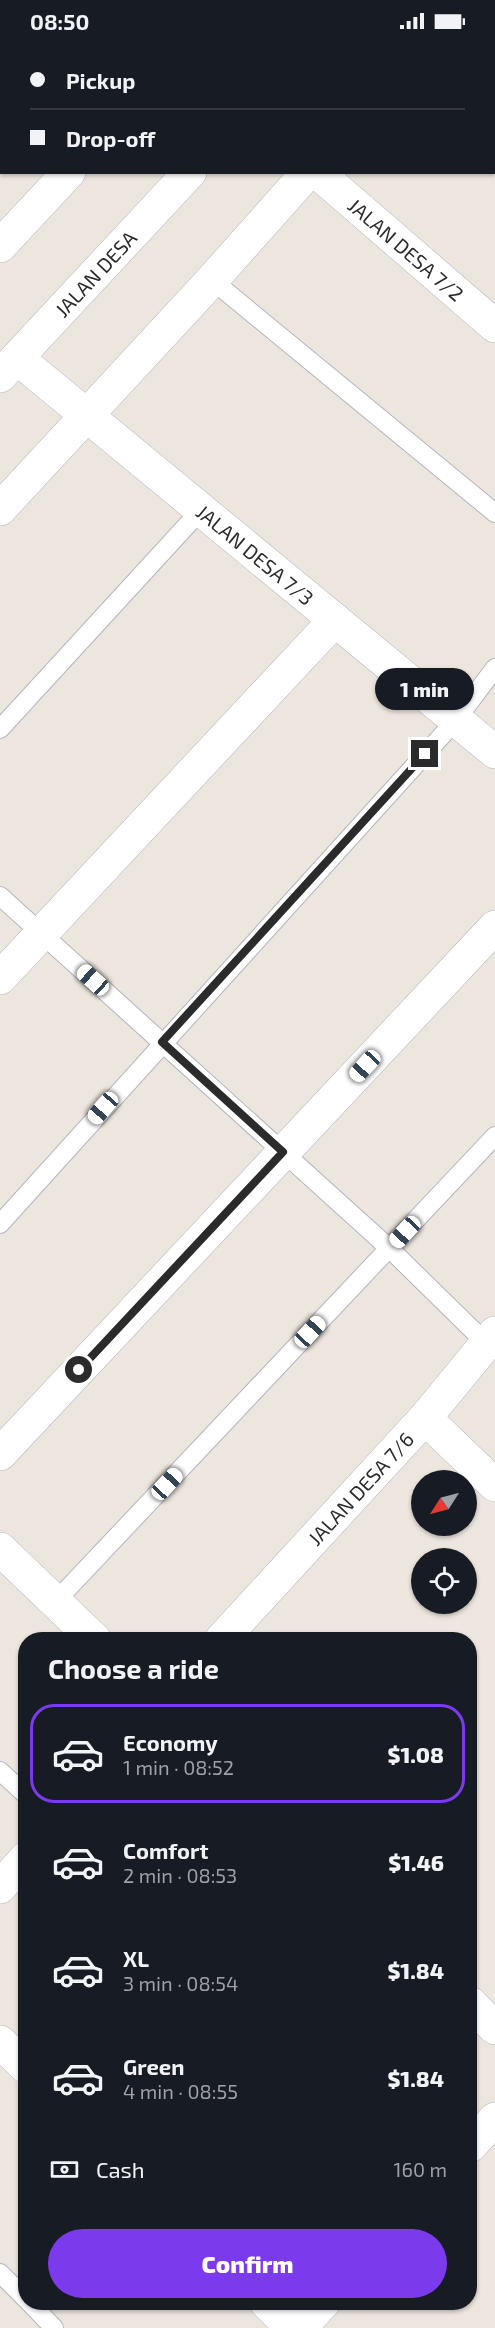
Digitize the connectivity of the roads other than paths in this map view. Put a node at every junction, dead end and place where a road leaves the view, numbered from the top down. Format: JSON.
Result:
{"nodes":[{"id":1,"x":67,"y":174,"type":"edge"},
{"id":2,"x":188,"y":174,"type":"edge"},
{"id":3,"x":306,"y":174,"type":"edge"},
{"id":4,"x":319,"y":174,"type":"edge"},
{"id":5,"x":0,"y":246,"type":"edge"},
{"id":6,"x":212,"y":280,"type":"junction"},
{"id":7,"x":495,"y":326,"type":"edge"},
{"id":8,"x":8,"y":367,"type":"edge"},
{"id":9,"x":87,"y":416,"type":"junction"},
{"id":10,"x":0,"y":509,"type":"edge"},
{"id":11,"x":201,"y":510,"type":"junction"},
{"id":12,"x":495,"y":513,"type":"edge"},
{"id":13,"x":335,"y":620,"type":"junction"},
{"id":14,"x":495,"y":668,"type":"edge"},
{"id":15,"x":456,"y":720,"type":"junction"},
{"id":16,"x":0,"y":729,"type":"edge"},
{"id":17,"x":495,"y":752,"type":"edge"},
{"id":18,"x":0,"y":896,"type":"edge"},
{"id":19,"x":495,"y":927,"type":"edge"},
{"id":20,"x":42,"y":934,"type":"junction"},
{"id":21,"x":0,"y":978,"type":"edge"},
{"id":22,"x":162,"y":1042,"type":"junction"},
{"id":23,"x":495,"y":1136,"type":"edge"},
{"id":24,"x":283,"y":1152,"type":"junction"},
{"id":25,"x":0,"y":1224,"type":"edge"},
{"id":26,"x":390,"y":1248,"type":"junction"},
{"id":27,"x":491,"y":1338,"type":"edge"},
{"id":28,"x":425,"y":1418,"type":"junction"},
{"id":29,"x":0,"y":1454,"type":"edge"},
{"id":30,"x":495,"y":1485,"type":"edge"},
{"id":31,"x":0,"y":1549,"type":"edge"},
{"id":32,"x":55,"y":1602,"type":"junction"},
{"id":33,"x":87,"y":1632,"type":"edge"},
{"id":34,"x":228,"y":1632,"type":"edge"},
{"id":35,"x":0,"y":1771,"type":"edge"},
{"id":36,"x":18,"y":1788,"type":"edge"},
{"id":37,"x":18,"y":1867,"type":"edge"},
{"id":38,"x":0,"y":1887,"type":"edge"},
{"id":39,"x":477,"y":2010,"type":"edge"},
{"id":40,"x":495,"y":2028,"type":"edge"},
{"id":41,"x":0,"y":2042,"type":"edge"},
{"id":42,"x":18,"y":2059,"type":"edge"},
{"id":43,"x":495,"y":2119,"type":"edge"},
{"id":44,"x":477,"y":2138,"type":"edge"},
{"id":45,"x":0,"y":2273,"type":"edge"},
{"id":46,"x":18,"y":2291,"type":"edge"},
{"id":47,"x":37,"y":2310,"type":"edge"},
{"id":48,"x":274,"y":2310,"type":"edge"},
{"id":49,"x":317,"y":2310,"type":"edge"},
{"id":50,"x":54,"y":2328,"type":"edge"},
{"id":51,"x":292,"y":2328,"type":"edge"},
{"id":52,"x":300,"y":2328,"type":"edge"}],
"edges":[{"from":1,"to":5,"type":"street"},
{"from":2,"to":8,"type":"street","name":"JALAN DESA"},
{"from":3,"to":6,"type":"street"},
{"from":4,"to":7,"type":"street","name":"JALAN DESA 7/2"},
{"from":6,"to":9,"type":"street"},
{"from":6,"to":12,"type":"lane"},
{"from":8,"to":9,"type":"street","name":"JALAN DESA 7/3"},
{"from":9,"to":10,"type":"street"},
{"from":9,"to":11,"type":"street","name":"JALAN DESA 7/3"},
{"from":11,"to":13,"type":"street","name":"JALAN DESA 7/3"},
{"from":11,"to":16,"type":"lane"},
{"from":13,"to":15,"type":"street","name":"JALAN DESA 7/3"},
{"from":13,"to":20,"type":"street"},
{"from":14,"to":15,"type":"lane"},
{"from":15,"to":17,"type":"street","name":"JALAN DESA 7/3"},
{"from":15,"to":22,"type":"lane"},
{"from":18,"to":20,"type":"lane"},
{"from":19,"to":24,"type":"street"},
{"from":20,"to":21,"type":"street"},
{"from":20,"to":22,"type":"lane"},
{"from":22,"to":24,"type":"lane"},
{"from":22,"to":25,"type":"lane"},
{"from":23,"to":26,"type":"lane"},
{"from":24,"to":26,"type":"lane"},
{"from":24,"to":29,"type":"street"},
{"from":26,"to":27,"type":"lane"},
{"from":26,"to":32,"type":"lane"},
{"from":27,"to":28,"type":"street","name":"JALAN DESA 7/6"},
{"from":28,"to":30,"type":"street"},
{"from":28,"to":34,"type":"street","name":"JALAN DESA 7/6"},
{"from":31,"to":32,"type":"street"},
{"from":32,"to":33,"type":"street"},
{"from":35,"to":36,"type":"lane"},
{"from":37,"to":38,"type":"street"},
{"from":39,"to":40,"type":"street"},
{"from":41,"to":42,"type":"street"},
{"from":43,"to":44,"type":"street"},
{"from":45,"to":46,"type":"lane"},
{"from":47,"to":50,"type":"lane"},
{"from":48,"to":51,"type":"street"},
{"from":49,"to":52,"type":"street"}]}
